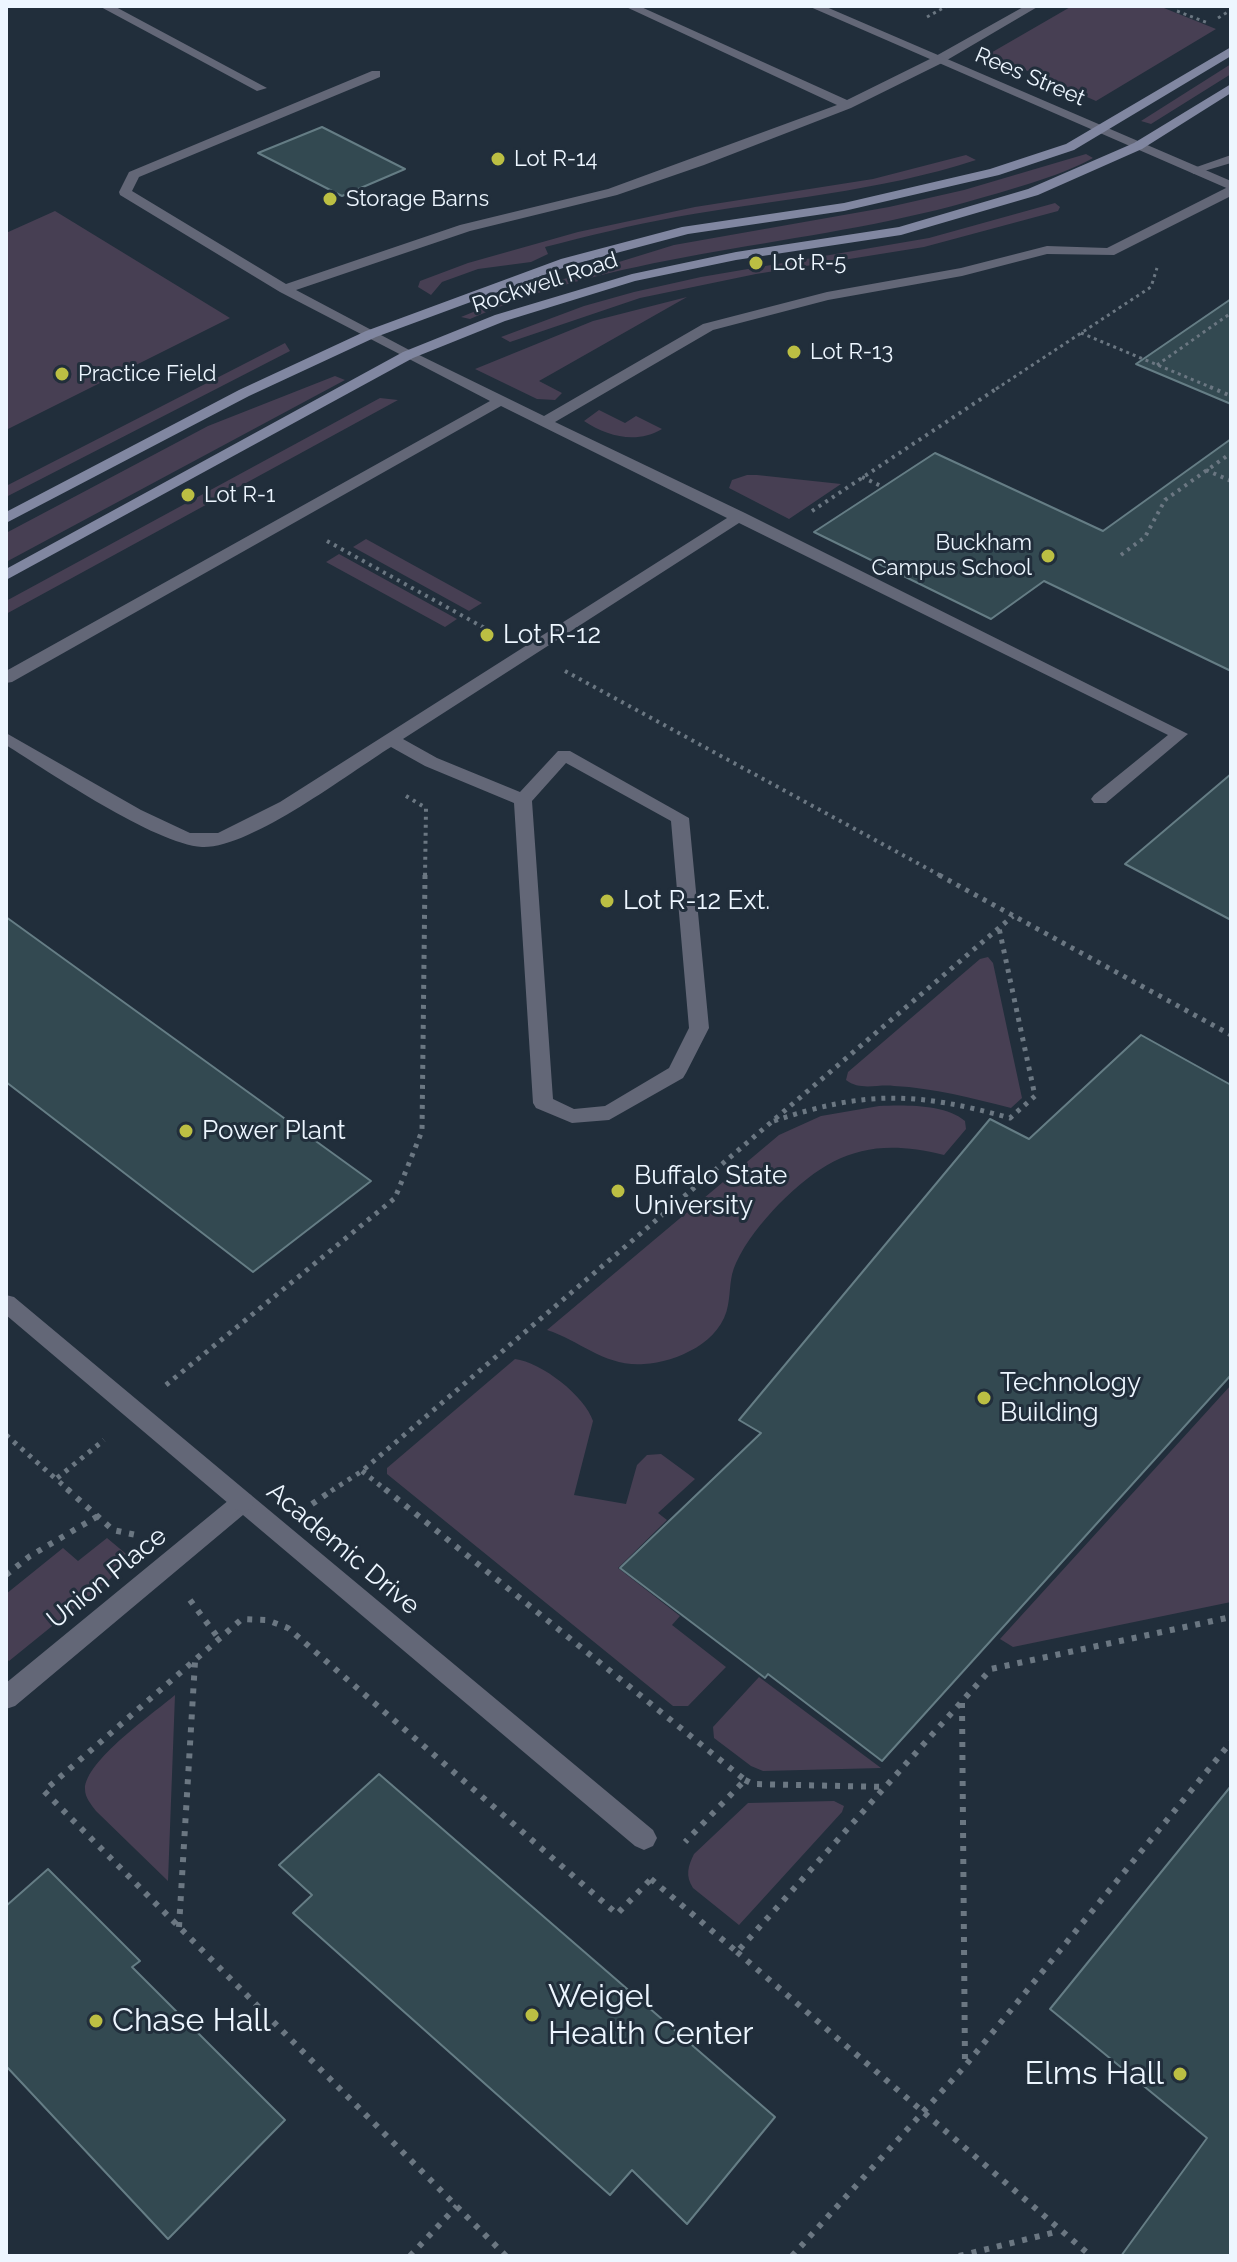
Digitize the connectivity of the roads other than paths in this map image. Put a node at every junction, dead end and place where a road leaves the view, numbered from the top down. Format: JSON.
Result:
{"nodes":[{"id":1,"x":105,"y":6,"type":"edge"},
{"id":2,"x":630,"y":6,"type":"edge"},
{"id":3,"x":814,"y":6,"type":"edge"},
{"id":4,"x":1033,"y":6,"type":"edge"},
{"id":5,"x":1231,"y":51,"type":"edge"},
{"id":6,"x":938,"y":60,"type":"junction"},
{"id":7,"x":376,"y":74,"type":"dead end"},
{"id":8,"x":261,"y":88,"type":"dead end"},
{"id":9,"x":1231,"y":88,"type":"edge"},
{"id":10,"x":847,"y":105,"type":"junction"},
{"id":11,"x":1101,"y":130,"type":"junction"},
{"id":12,"x":1138,"y":146,"type":"junction"},
{"id":13,"x":1231,"y":159,"type":"edge"},
{"id":14,"x":1194,"y":170,"type":"junction"},
{"id":15,"x":1231,"y":188,"type":"edge"},
{"id":16,"x":285,"y":289,"type":"junction"},
{"id":17,"x":371,"y":334,"type":"junction"},
{"id":18,"x":408,"y":355,"type":"junction"},
{"id":19,"x":502,"y":400,"type":"junction"},
{"id":20,"x":546,"y":421,"type":"junction"},
{"id":21,"x":740,"y":516,"type":"junction"},
{"id":22,"x":6,"y":518,"type":"edge"},
{"id":23,"x":6,"y":575,"type":"edge"},
{"id":24,"x":6,"y":678,"type":"edge"},
{"id":25,"x":6,"y":738,"type":"edge"},
{"id":26,"x":390,"y":739,"type":"junction"},
{"id":27,"x":1100,"y":799,"type":"dead end"},
{"id":28,"x":523,"y":800,"type":"junction"},
{"id":29,"x":6,"y":1303,"type":"edge"},
{"id":30,"x":243,"y":1502,"type":"junction"},
{"id":31,"x":6,"y":1698,"type":"edge"},
{"id":32,"x":644,"y":1838,"type":"dead end"}],
"edges":[{"from":1,"to":8,"type":"street"},
{"from":2,"to":10,"type":"street"},
{"from":3,"to":6,"type":"street","name":"Rees Street"},
{"from":4,"to":6,"type":"street"},
{"from":5,"to":11,"type":"street","name":"Rockwell Road"},
{"from":6,"to":10,"type":"street"},
{"from":6,"to":11,"type":"street","name":"Rees Street"},
{"from":7,"to":16,"type":"street"},
{"from":9,"to":12,"type":"street","name":"Rockwell Road"},
{"from":10,"to":16,"type":"street"},
{"from":11,"to":12,"type":"street","name":"Rees Street"},
{"from":11,"to":17,"type":"street","name":"Rockwell Road"},
{"from":12,"to":14,"type":"street","name":"Rees Street"},
{"from":12,"to":18,"type":"street","name":"Rockwell Road"},
{"from":13,"to":14,"type":"street"},
{"from":14,"to":15,"type":"street","name":"Rees Street"},
{"from":15,"to":20,"type":"street"},
{"from":16,"to":17,"type":"street"},
{"from":17,"to":18,"type":"street"},
{"from":17,"to":22,"type":"street","name":"Rockwell Road"},
{"from":18,"to":19,"type":"street"},
{"from":18,"to":23,"type":"street","name":"Rockwell Road"},
{"from":19,"to":20,"type":"street"},
{"from":19,"to":24,"type":"street"},
{"from":20,"to":21,"type":"street"},
{"from":21,"to":26,"type":"street"},
{"from":21,"to":27,"type":"street"},
{"from":25,"to":26,"type":"street"},
{"from":26,"to":28,"type":"street"},
{"from":28,"to":28,"type":"street"},
{"from":29,"to":30,"type":"street","name":"Academic Drive"},
{"from":30,"to":31,"type":"street","name":"Union Place"},
{"from":30,"to":32,"type":"street","name":"Academic Drive"}]}
